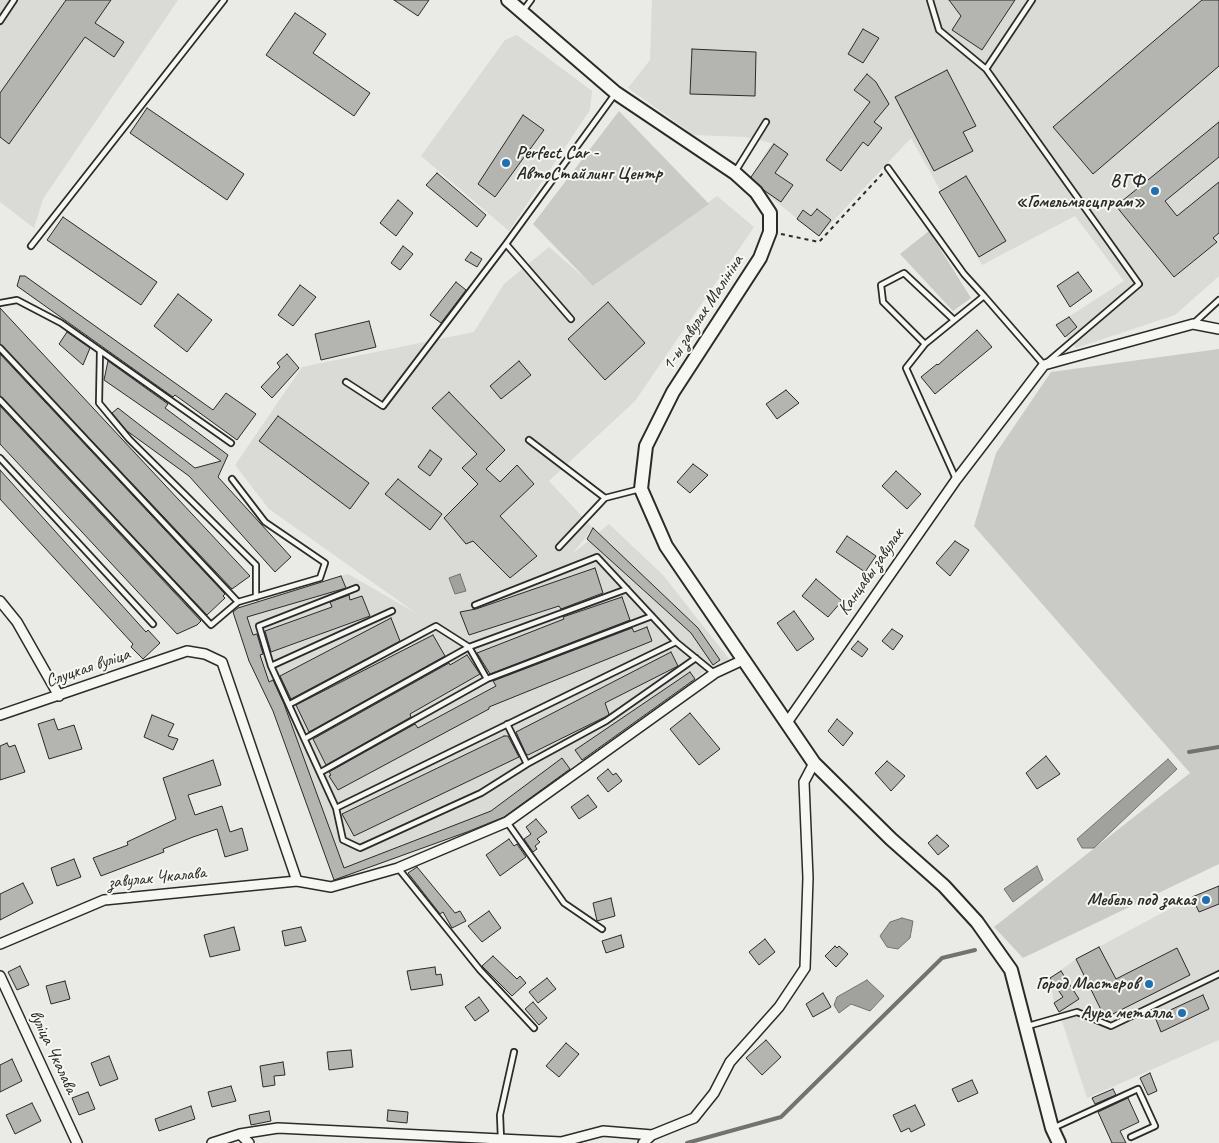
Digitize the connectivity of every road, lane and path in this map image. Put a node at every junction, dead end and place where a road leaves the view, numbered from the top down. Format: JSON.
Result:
{"nodes":[{"id":1,"x":14,"y":0,"type":"edge"},
{"id":2,"x":224,"y":0,"type":"edge"},
{"id":3,"x":508,"y":0,"type":"edge"},
{"id":4,"x":531,"y":0,"type":"edge"},
{"id":5,"x":930,"y":0,"type":"edge"},
{"id":6,"x":1032,"y":0,"type":"edge"},
{"id":7,"x":523,"y":11,"type":"junction"},
{"id":8,"x":0,"y":21,"type":"edge"},
{"id":9,"x":986,"y":69,"type":"junction"},
{"id":10,"x":616,"y":93,"type":"junction"},
{"id":11,"x":766,"y":122,"type":"dead end"},
{"id":12,"x":888,"y":168,"type":"joint"},
{"id":13,"x":735,"y":173,"type":"junction"},
{"id":14,"x":770,"y":232,"type":"junction"},
{"id":15,"x":506,"y":244,"type":"junction"},
{"id":16,"x":31,"y":246,"type":"dead end"},
{"id":17,"x":984,"y":296,"type":"junction"},
{"id":18,"x":1219,"y":300,"type":"edge"},
{"id":19,"x":0,"y":303,"type":"edge"},
{"id":20,"x":571,"y":320,"type":"dead end"},
{"id":21,"x":954,"y":320,"type":"junction"},
{"id":22,"x":1193,"y":324,"type":"junction"},
{"id":23,"x":1219,"y":329,"type":"edge"},
{"id":24,"x":925,"y":344,"type":"junction"},
{"id":25,"x":0,"y":348,"type":"edge"},
{"id":26,"x":100,"y":351,"type":"junction"},
{"id":27,"x":1044,"y":365,"type":"junction"},
{"id":28,"x":346,"y":382,"type":"dead end"},
{"id":29,"x":0,"y":400,"type":"edge"},
{"id":30,"x":529,"y":440,"type":"dead end"},
{"id":31,"x":231,"y":443,"type":"dead end"},
{"id":32,"x":0,"y":458,"type":"edge"},
{"id":33,"x":232,"y":479,"type":"dead end"},
{"id":34,"x":956,"y":480,"type":"junction"},
{"id":35,"x":641,"y":488,"type":"junction"},
{"id":36,"x":605,"y":498,"type":"junction"},
{"id":37,"x":559,"y":547,"type":"dead end"},
{"id":38,"x":356,"y":588,"type":"dead end"},
{"id":39,"x":627,"y":589,"type":"junction"},
{"id":40,"x":256,"y":597,"type":"junction"},
{"id":41,"x":0,"y":601,"type":"edge"},
{"id":42,"x":238,"y":602,"type":"junction"},
{"id":43,"x":475,"y":605,"type":"dead end"},
{"id":44,"x":392,"y":611,"type":"dead end"},
{"id":45,"x":652,"y":616,"type":"junction"},
{"id":46,"x":153,"y":624,"type":"dead end"},
{"id":47,"x":676,"y":642,"type":"junction"},
{"id":48,"x":469,"y":647,"type":"junction"},
{"id":49,"x":696,"y":658,"type":"junction"},
{"id":50,"x":743,"y":660,"type":"junction"},
{"id":51,"x":271,"y":666,"type":"junction"},
{"id":52,"x":715,"y":673,"type":"junction"},
{"id":53,"x":487,"y":679,"type":"junction"},
{"id":54,"x":59,"y":696,"type":"junction"},
{"id":55,"x":290,"y":704,"type":"junction"},
{"id":56,"x":0,"y":715,"type":"edge"},
{"id":57,"x":507,"y":724,"type":"junction"},
{"id":58,"x":786,"y":724,"type":"junction"},
{"id":59,"x":306,"y":738,"type":"junction"},
{"id":60,"x":814,"y":763,"type":"junction"},
{"id":61,"x":527,"y":764,"type":"junction"},
{"id":62,"x":321,"y":772,"type":"junction"},
{"id":63,"x":336,"y":808,"type":"junction"},
{"id":64,"x":507,"y":822,"type":"junction"},
{"id":65,"x":398,"y":868,"type":"junction"},
{"id":66,"x":297,"y":881,"type":"junction"},
{"id":67,"x":602,"y":929,"type":"dead end"},
{"id":68,"x":0,"y":944,"type":"edge"},
{"id":69,"x":1219,"y":974,"type":"edge"},
{"id":70,"x":0,"y":976,"type":"edge"},
{"id":71,"x":1026,"y":1026,"type":"junction"},
{"id":72,"x":534,"y":1028,"type":"dead end"},
{"id":73,"x":514,"y":1052,"type":"dead end"},
{"id":74,"x":1052,"y":1128,"type":"junction"},
{"id":75,"x":240,"y":1134,"type":"junction"},
{"id":76,"x":652,"y":1136,"type":"junction"},
{"id":77,"x":1130,"y":1137,"type":"dead end"},
{"id":78,"x":501,"y":1141,"type":"edge"},
{"id":79,"x":77,"y":1143,"type":"edge"},
{"id":80,"x":212,"y":1143,"type":"edge"},
{"id":81,"x":249,"y":1143,"type":"edge"},
{"id":82,"x":643,"y":1143,"type":"edge"},
{"id":83,"x":1059,"y":1143,"type":"edge"}],
"edges":[{"from":1,"to":8,"type":"lane"},
{"from":2,"to":16,"type":"lane"},
{"from":3,"to":7,"type":"street","name":"1-ы завулак Малініна"},
{"from":4,"to":7,"type":"lane"},
{"from":5,"to":9,"type":"lane"},
{"from":6,"to":9,"type":"lane"},
{"from":7,"to":10,"type":"street","name":"1-ы завулак Малініна"},
{"from":9,"to":27,"type":"lane"},
{"from":10,"to":13,"type":"street","name":"1-ы завулак Малініна"},
{"from":10,"to":15,"type":"lane"},
{"from":11,"to":13,"type":"lane"},
{"from":12,"to":14,"type":"path"},
{"from":12,"to":17,"type":"lane"},
{"from":13,"to":14,"type":"street","name":"1-ы завулак Малініна"},
{"from":14,"to":35,"type":"street","name":"1-ы завулак Малініна"},
{"from":15,"to":20,"type":"lane"},
{"from":15,"to":28,"type":"lane"},
{"from":17,"to":21,"type":"lane"},
{"from":17,"to":27,"type":"lane"},
{"from":18,"to":22,"type":"lane"},
{"from":19,"to":26,"type":"lane"},
{"from":21,"to":24,"type":"lane"},
{"from":21,"to":24,"type":"lane"},
{"from":22,"to":23,"type":"street"},
{"from":22,"to":27,"type":"street"},
{"from":24,"to":34,"type":"lane"},
{"from":25,"to":42,"type":"lane"},
{"from":26,"to":31,"type":"lane"},
{"from":26,"to":40,"type":"lane"},
{"from":27,"to":34,"type":"street","name":"Канцавы завулак"},
{"from":29,"to":42,"type":"lane"},
{"from":30,"to":36,"type":"lane"},
{"from":32,"to":46,"type":"lane"},
{"from":33,"to":40,"type":"lane"},
{"from":34,"to":58,"type":"street","name":"Канцавы завулак"},
{"from":35,"to":36,"type":"lane"},
{"from":35,"to":50,"type":"street"},
{"from":36,"to":37,"type":"lane"},
{"from":38,"to":51,"type":"lane"},
{"from":39,"to":43,"type":"lane"},
{"from":39,"to":45,"type":"lane"},
{"from":39,"to":48,"type":"lane"},
{"from":40,"to":42,"type":"lane"},
{"from":41,"to":54,"type":"street"},
{"from":44,"to":51,"type":"lane"},
{"from":45,"to":47,"type":"lane"},
{"from":45,"to":53,"type":"lane"},
{"from":47,"to":49,"type":"lane"},
{"from":47,"to":57,"type":"lane"},
{"from":48,"to":53,"type":"lane"},
{"from":48,"to":55,"type":"lane"},
{"from":48,"to":59,"type":"lane"},
{"from":49,"to":52,"type":"lane"},
{"from":49,"to":61,"type":"lane"},
{"from":50,"to":52,"type":"street","name":"завулак Чкалава"},
{"from":50,"to":58,"type":"street"},
{"from":51,"to":55,"type":"lane"},
{"from":52,"to":64,"type":"street","name":"завулак Чкалава"},
{"from":53,"to":62,"type":"lane"},
{"from":54,"to":56,"type":"street","name":"Слуцкая вуліца"},
{"from":54,"to":66,"type":"street","name":"Слуцкая вуліца"},
{"from":55,"to":59,"type":"lane"},
{"from":57,"to":61,"type":"lane"},
{"from":57,"to":63,"type":"lane"},
{"from":58,"to":60,"type":"street"},
{"from":59,"to":62,"type":"lane"},
{"from":60,"to":71,"type":"street"},
{"from":60,"to":76,"type":"street"},
{"from":61,"to":63,"type":"lane"},
{"from":62,"to":63,"type":"lane"},
{"from":64,"to":65,"type":"street","name":"завулак Чкалава"},
{"from":64,"to":67,"type":"lane"},
{"from":65,"to":66,"type":"street","name":"завулак Чкалава"},
{"from":65,"to":72,"type":"lane"},
{"from":66,"to":68,"type":"street","name":"завулак Чкалава"},
{"from":69,"to":71,"type":"lane"},
{"from":70,"to":79,"type":"street","name":"вуліца Чкалава"},
{"from":71,"to":74,"type":"street"},
{"from":73,"to":78,"type":"lane"},
{"from":74,"to":77,"type":"lane"},
{"from":74,"to":83,"type":"street"},
{"from":75,"to":78,"type":"street"},
{"from":75,"to":80,"type":"street"},
{"from":75,"to":81,"type":"street"},
{"from":76,"to":78,"type":"street"},
{"from":76,"to":82,"type":"street"}]}
